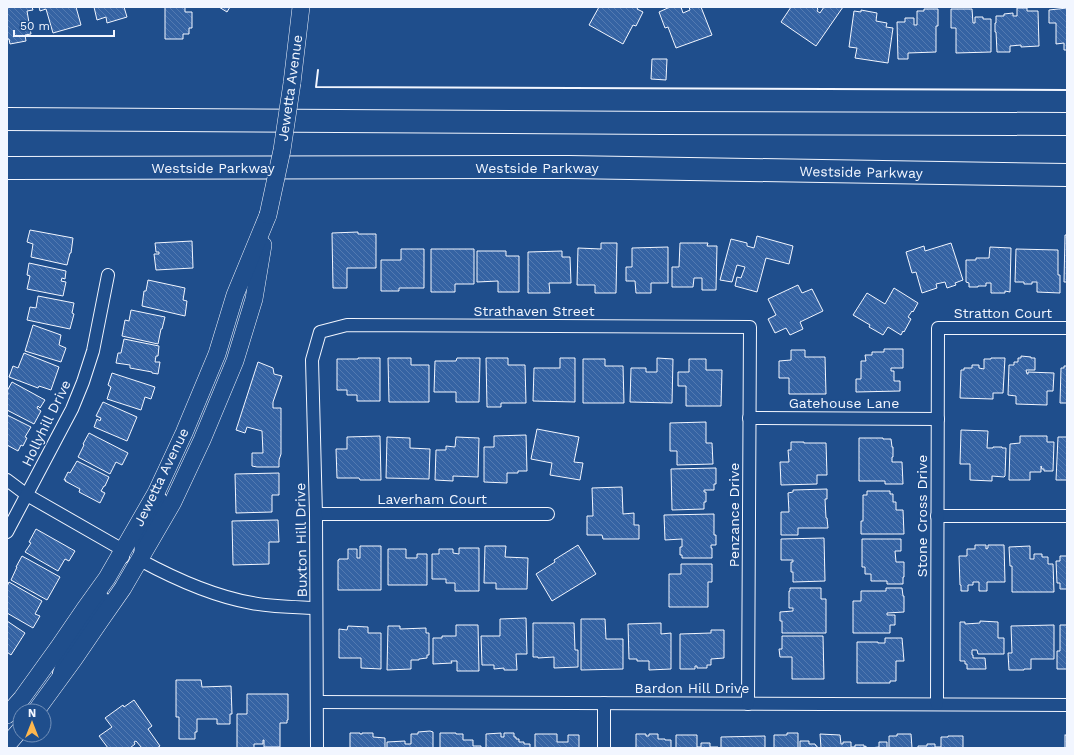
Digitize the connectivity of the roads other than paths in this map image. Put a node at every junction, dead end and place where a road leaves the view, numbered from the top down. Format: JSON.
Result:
{"nodes":[{"id":1,"x":301,"y":7,"type":"edge"},
{"id":2,"x":7,"y":119,"type":"edge"},
{"id":3,"x":1067,"y":124,"type":"edge"},
{"id":4,"x":7,"y":168,"type":"edge"},
{"id":5,"x":1067,"y":175,"type":"edge"},
{"id":6,"x":268,"y":215,"type":"junction"},
{"id":7,"x":108,"y":275,"type":"dead end"},
{"id":8,"x":750,"y":327,"type":"joint"},
{"id":9,"x":938,"y":328,"type":"joint"},
{"id":10,"x":1067,"y":328,"type":"edge"},
{"id":11,"x":320,"y":332,"type":"joint"},
{"id":12,"x":191,"y":416,"type":"junction"},
{"id":13,"x":749,"y":418,"type":"junction"},
{"id":14,"x":938,"y":419,"type":"junction"},
{"id":15,"x":7,"y":480,"type":"edge"},
{"id":16,"x":27,"y":495,"type":"junction"},
{"id":17,"x":316,"y":514,"type":"junction"},
{"id":18,"x":548,"y":514,"type":"dead end"},
{"id":19,"x":937,"y":516,"type":"junction"},
{"id":20,"x":1067,"y":516,"type":"edge"},
{"id":21,"x":7,"y":532,"type":"edge"},
{"id":22,"x":123,"y":550,"type":"junction"},
{"id":23,"x":140,"y":560,"type":"junction"},
{"id":24,"x":316,"y":608,"type":"junction"},
{"id":25,"x":55,"y":686,"type":"junction"},
{"id":26,"x":317,"y":702,"type":"junction"},
{"id":27,"x":42,"y":703,"type":"edge"},
{"id":28,"x":604,"y":703,"type":"junction"},
{"id":29,"x":748,"y":704,"type":"junction"},
{"id":30,"x":937,"y":704,"type":"junction"},
{"id":31,"x":1067,"y":705,"type":"edge"},
{"id":32,"x":7,"y":715,"type":"edge"},
{"id":33,"x":317,"y":748,"type":"edge"},
{"id":34,"x":604,"y":748,"type":"edge"}],
"edges":[{"from":1,"to":6,"type":"street","name":"Jewetta Avenue","bridge":true},
{"from":2,"to":3,"type":"highway"},
{"from":4,"to":5,"type":"highway","name":"Westside Parkway"},
{"from":6,"to":12,"type":"street","name":"Jewetta Avenue"},
{"from":6,"to":23,"type":"street","name":"Jewetta Avenue"},
{"from":7,"to":16,"type":"street","name":"Hollyhill Drive"},
{"from":8,"to":11,"type":"street","name":"Strathaven Street"},
{"from":8,"to":13,"type":"street","name":"Penzance Drive"},
{"from":9,"to":10,"type":"street","name":"Stratton Court"},
{"from":9,"to":14,"type":"street","name":"Stone Cross Drive"},
{"from":11,"to":17,"type":"street","name":"Buxton Hill Drive"},
{"from":12,"to":22,"type":"street","name":"Jewetta Avenue"},
{"from":12,"to":23,"type":"street"},
{"from":13,"to":14,"type":"street","name":"Gatehouse Lane"},
{"from":13,"to":29,"type":"street","name":"Penzance Drive"},
{"from":14,"to":19,"type":"street","name":"Stone Cross Drive"},
{"from":15,"to":16,"type":"street"},
{"from":16,"to":21,"type":"street","name":"Hollyhill Drive"},
{"from":16,"to":22,"type":"street"},
{"from":17,"to":18,"type":"street","name":"Laverham Court"},
{"from":17,"to":24,"type":"street","name":"Buxton Hill Drive"},
{"from":19,"to":20,"type":"street"},
{"from":19,"to":30,"type":"street","name":"Stone Cross Drive"},
{"from":22,"to":25,"type":"street"},
{"from":22,"to":32,"type":"street","name":"Jewetta Avenue"},
{"from":23,"to":24,"type":"street"},
{"from":23,"to":25,"type":"street","name":"Jewetta Avenue"},
{"from":24,"to":26,"type":"street","name":"Buxton Hill Drive"},
{"from":25,"to":27,"type":"street","name":"Jewetta Avenue"},
{"from":26,"to":28,"type":"street","name":"Bardon Hill Drive"},
{"from":26,"to":33,"type":"street","name":"Buxton Hill Drive"},
{"from":28,"to":29,"type":"street","name":"Bardon Hill Drive"},
{"from":28,"to":34,"type":"street"},
{"from":29,"to":30,"type":"street","name":"Bardon Hill Drive"},
{"from":30,"to":31,"type":"street","name":"Bardon Hill Drive"}]}
